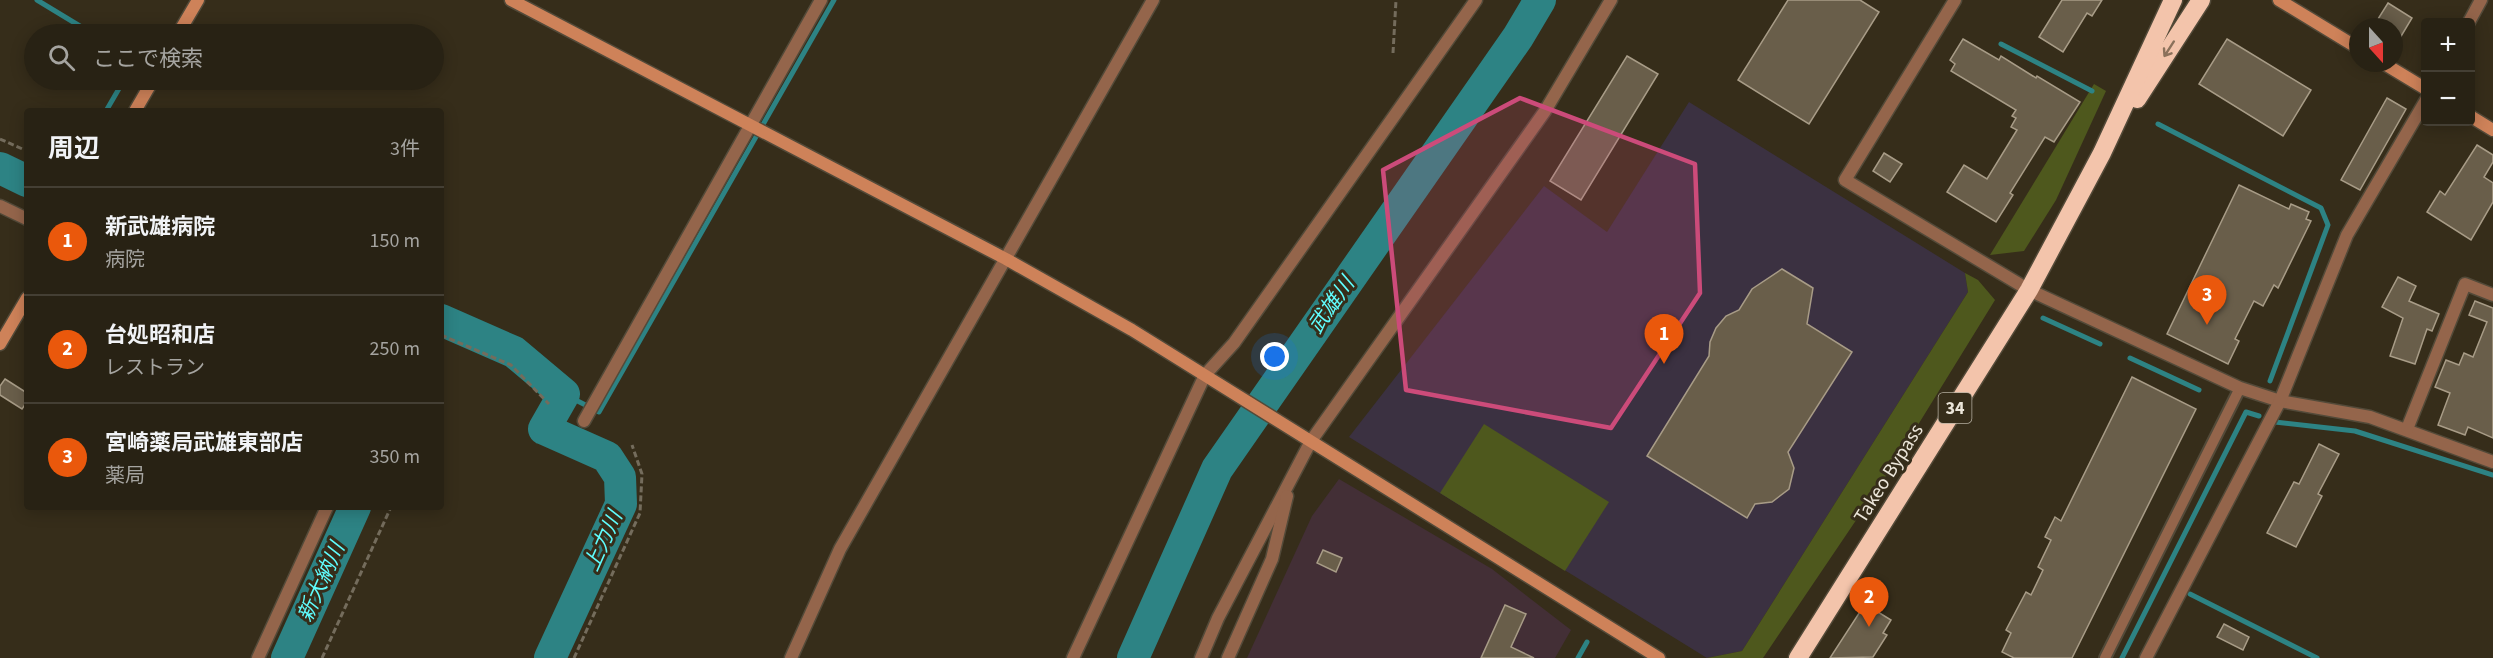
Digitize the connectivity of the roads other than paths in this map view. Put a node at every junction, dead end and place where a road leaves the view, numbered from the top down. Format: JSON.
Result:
{"nodes":[{"id":1,"x":198,"y":0,"type":"edge"},
{"id":2,"x":511,"y":0,"type":"edge"},
{"id":3,"x":820,"y":0,"type":"edge"},
{"id":4,"x":1153,"y":0,"type":"edge"},
{"id":5,"x":1476,"y":0,"type":"edge"},
{"id":6,"x":1611,"y":0,"type":"edge"},
{"id":7,"x":1955,"y":0,"type":"edge"},
{"id":8,"x":2173,"y":0,"type":"edge"},
{"id":9,"x":2201,"y":0,"type":"edge"},
{"id":10,"x":2279,"y":0,"type":"edge"},
{"id":11,"x":2481,"y":0,"type":"edge"},
{"id":12,"x":530,"y":4,"type":"edge"},
{"id":13,"x":2471,"y":18,"type":"edge"},
{"id":14,"x":184,"y":24,"type":"edge"},
{"id":15,"x":2349,"y":43,"type":"edge"},
{"id":16,"x":2398,"y":72,"type":"edge"},
{"id":17,"x":2421,"y":86,"type":"edge"},
{"id":18,"x":147,"y":90,"type":"edge"},
{"id":19,"x":137,"y":108,"type":"edge"},
{"id":20,"x":2421,"y":109,"type":"edge"},
{"id":21,"x":2475,"y":120,"type":"edge"},
{"id":22,"x":750,"y":125,"type":"junction"},
{"id":23,"x":2493,"y":130,"type":"edge"},
{"id":24,"x":2102,"y":153,"type":"junction"},
{"id":25,"x":0,"y":206,"type":"edge"},
{"id":26,"x":24,"y":218,"type":"edge"},
{"id":27,"x":1006,"y":259,"type":"junction"},
{"id":28,"x":2029,"y":290,"type":"junction"},
{"id":29,"x":2493,"y":295,"type":"edge"},
{"id":30,"x":24,"y":303,"type":"edge"},
{"id":31,"x":0,"y":344,"type":"edge"},
{"id":32,"x":1207,"y":377,"type":"junction"},
{"id":33,"x":2240,"y":388,"type":"junction"},
{"id":34,"x":2280,"y":401,"type":"junction"},
{"id":35,"x":584,"y":421,"type":"dead end"},
{"id":36,"x":2407,"y":429,"type":"junction"},
{"id":37,"x":1308,"y":440,"type":"junction"},
{"id":38,"x":2493,"y":462,"type":"edge"},
{"id":39,"x":1291,"y":479,"type":"junction"},
{"id":40,"x":326,"y":510,"type":"edge"},
{"id":41,"x":258,"y":658,"type":"edge"},
{"id":42,"x":791,"y":658,"type":"edge"},
{"id":43,"x":1073,"y":658,"type":"edge"},
{"id":44,"x":1201,"y":658,"type":"edge"},
{"id":45,"x":1228,"y":658,"type":"edge"},
{"id":46,"x":1659,"y":658,"type":"edge"},
{"id":47,"x":1798,"y":658,"type":"edge"},
{"id":48,"x":2105,"y":658,"type":"edge"},
{"id":49,"x":2146,"y":658,"type":"edge"}],
"edges":[{"from":1,"to":14,"type":"street"},
{"from":2,"to":12,"type":"street"},
{"from":3,"to":22,"type":"street"},
{"from":4,"to":27,"type":"street"},
{"from":5,"to":32,"type":"street"},
{"from":6,"to":37,"type":"street"},
{"from":7,"to":28,"type":"street"},
{"from":8,"to":24,"type":"highway","name":"Takeo Bypass","number":"34"},
{"from":9,"to":24,"type":"highway","name":"Takeo Bypass","number":"34","one_way":true},
{"from":10,"to":15,"type":"street"},
{"from":11,"to":13,"type":"street"},
{"from":12,"to":22,"type":"street"},
{"from":16,"to":17,"type":"street"},
{"from":18,"to":19,"type":"street"},
{"from":20,"to":34,"type":"street"},
{"from":21,"to":23,"type":"street"},
{"from":22,"to":27,"type":"street"},
{"from":22,"to":35,"type":"street"},
{"from":24,"to":28,"type":"highway","name":"Takeo Bypass","number":"34"},
{"from":25,"to":26,"type":"street"},
{"from":27,"to":32,"type":"street"},
{"from":27,"to":42,"type":"street"},
{"from":28,"to":33,"type":"street"},
{"from":28,"to":47,"type":"highway","name":"Takeo Bypass","number":"34"},
{"from":29,"to":36,"type":"street"},
{"from":30,"to":31,"type":"street"},
{"from":32,"to":37,"type":"street"},
{"from":32,"to":43,"type":"street"},
{"from":33,"to":34,"type":"street"},
{"from":33,"to":48,"type":"lane"},
{"from":34,"to":36,"type":"street"},
{"from":34,"to":49,"type":"street"},
{"from":36,"to":38,"type":"street"},
{"from":37,"to":39,"type":"street"},
{"from":37,"to":46,"type":"street"},
{"from":39,"to":44,"type":"street"},
{"from":39,"to":45,"type":"street"},
{"from":40,"to":41,"type":"street"}]}
